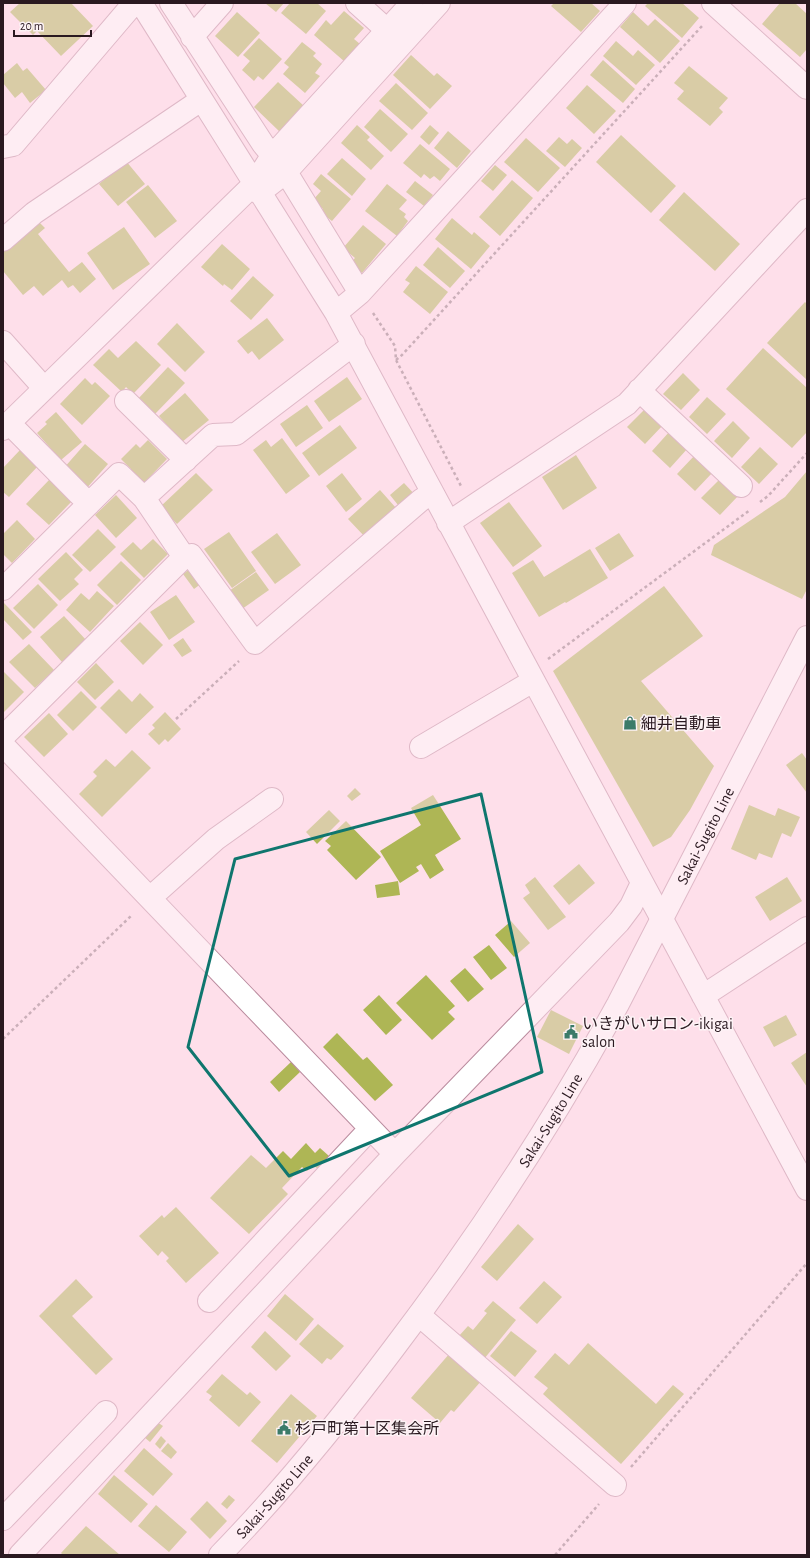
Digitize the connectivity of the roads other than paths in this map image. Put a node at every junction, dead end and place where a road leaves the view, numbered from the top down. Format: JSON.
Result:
{"nodes":[{"id":1,"x":134,"y":3,"type":"edge"},
{"id":2,"x":141,"y":3,"type":"edge"},
{"id":3,"x":172,"y":3,"type":"edge"},
{"id":4,"x":222,"y":3,"type":"edge"},
{"id":5,"x":357,"y":3,"type":"edge"},
{"id":6,"x":412,"y":3,"type":"edge"},
{"id":7,"x":439,"y":3,"type":"edge"},
{"id":8,"x":625,"y":3,"type":"edge"},
{"id":9,"x":713,"y":3,"type":"edge"},
{"id":10,"x":388,"y":31,"type":"junction"},
{"id":11,"x":192,"y":36,"type":"junction"},
{"id":12,"x":807,"y":88,"type":"edge"},
{"id":13,"x":201,"y":100,"type":"junction"},
{"id":14,"x":3,"y":147,"type":"edge"},
{"id":15,"x":272,"y":156,"type":"junction"},
{"id":16,"x":286,"y":172,"type":"junction"},
{"id":17,"x":256,"y":188,"type":"junction"},
{"id":18,"x":807,"y":210,"type":"edge"},
{"id":19,"x":3,"y":240,"type":"edge"},
{"id":20,"x":360,"y":293,"type":"junction"},
{"id":21,"x":336,"y":313,"type":"junction"},
{"id":22,"x":3,"y":342,"type":"edge"},
{"id":23,"x":354,"y":344,"type":"junction"},
{"id":24,"x":44,"y":388,"type":"junction"},
{"id":25,"x":639,"y":390,"type":"junction"},
{"id":26,"x":126,"y":400,"type":"dead end"},
{"id":27,"x":6,"y":426,"type":"edge"},
{"id":28,"x":186,"y":460,"type":"junction"},
{"id":29,"x":741,"y":486,"type":"dead end"},
{"id":30,"x":432,"y":493,"type":"junction"},
{"id":31,"x":144,"y":498,"type":"junction"},
{"id":32,"x":89,"y":504,"type":"junction"},
{"id":33,"x":448,"y":523,"type":"junction"},
{"id":34,"x":184,"y":557,"type":"junction"},
{"id":35,"x":3,"y":589,"type":"edge"},
{"id":36,"x":807,"y":636,"type":"edge"},
{"id":37,"x":531,"y":677,"type":"junction"},
{"id":38,"x":3,"y":737,"type":"edge"},
{"id":39,"x":3,"y":745,"type":"edge"},
{"id":40,"x":421,"y":747,"type":"dead end"},
{"id":41,"x":272,"y":799,"type":"dead end"},
{"id":42,"x":642,"y":883,"type":"junction"},
{"id":43,"x":150,"y":898,"type":"junction"},
{"id":44,"x":662,"y":920,"type":"junction"},
{"id":45,"x":807,"y":928,"type":"edge"},
{"id":46,"x":703,"y":996,"type":"junction"},
{"id":47,"x":370,"y":1129,"type":"junction"},
{"id":48,"x":395,"y":1154,"type":"junction"},
{"id":49,"x":807,"y":1189,"type":"edge"},
{"id":50,"x":209,"y":1301,"type":"dead end"},
{"id":51,"x":419,"y":1315,"type":"junction"},
{"id":52,"x":106,"y":1412,"type":"dead end"},
{"id":53,"x":615,"y":1485,"type":"road end"},
{"id":54,"x":3,"y":1519,"type":"edge"},
{"id":55,"x":31,"y":1551,"type":"edge"},
{"id":56,"x":220,"y":1555,"type":"edge"}],
"edges":[{"from":1,"to":14,"type":"street"},
{"from":2,"to":13,"type":"street"},
{"from":3,"to":11,"type":"street"},
{"from":4,"to":11,"type":"street"},
{"from":5,"to":10,"type":"street"},
{"from":6,"to":10,"type":"street"},
{"from":7,"to":16,"type":"street"},
{"from":8,"to":20,"type":"street"},
{"from":9,"to":12,"type":"street"},
{"from":10,"to":15,"type":"street"},
{"from":11,"to":15,"type":"street"},
{"from":13,"to":17,"type":"street"},
{"from":13,"to":19,"type":"street"},
{"from":15,"to":16,"type":"street"},
{"from":15,"to":17,"type":"street"},
{"from":16,"to":17,"type":"street"},
{"from":16,"to":20,"type":"street"},
{"from":17,"to":21,"type":"street"},
{"from":17,"to":24,"type":"street"},
{"from":18,"to":25,"type":"street"},
{"from":20,"to":21,"type":"street"},
{"from":21,"to":23,"type":"street"},
{"from":22,"to":24,"type":"street"},
{"from":23,"to":28,"type":"street"},
{"from":23,"to":30,"type":"street"},
{"from":24,"to":27,"type":"street"},
{"from":25,"to":29,"type":"street"},
{"from":25,"to":33,"type":"street"},
{"from":26,"to":28,"type":"street"},
{"from":27,"to":32,"type":"street"},
{"from":28,"to":31,"type":"street"},
{"from":30,"to":33,"type":"street"},
{"from":30,"to":34,"type":"street"},
{"from":31,"to":32,"type":"street"},
{"from":31,"to":34,"type":"street"},
{"from":32,"to":35,"type":"street"},
{"from":33,"to":37,"type":"street"},
{"from":34,"to":38,"type":"street"},
{"from":36,"to":44,"type":"street","name":"Sakai-Sugito Line"},
{"from":37,"to":40,"type":"street"},
{"from":37,"to":42,"type":"street"},
{"from":39,"to":43,"type":"street"},
{"from":41,"to":43,"type":"street"},
{"from":42,"to":44,"type":"street"},
{"from":42,"to":48,"type":"street"},
{"from":43,"to":47,"type":"street"},
{"from":44,"to":46,"type":"street"},
{"from":44,"to":51,"type":"street","name":"Sakai-Sugito Line"},
{"from":45,"to":46,"type":"street"},
{"from":46,"to":49,"type":"street"},
{"from":47,"to":48,"type":"street"},
{"from":47,"to":50,"type":"street"},
{"from":48,"to":55,"type":"street"},
{"from":51,"to":53,"type":"street"},
{"from":51,"to":56,"type":"street","name":"Sakai-Sugito Line"},
{"from":52,"to":54,"type":"street"}]}
